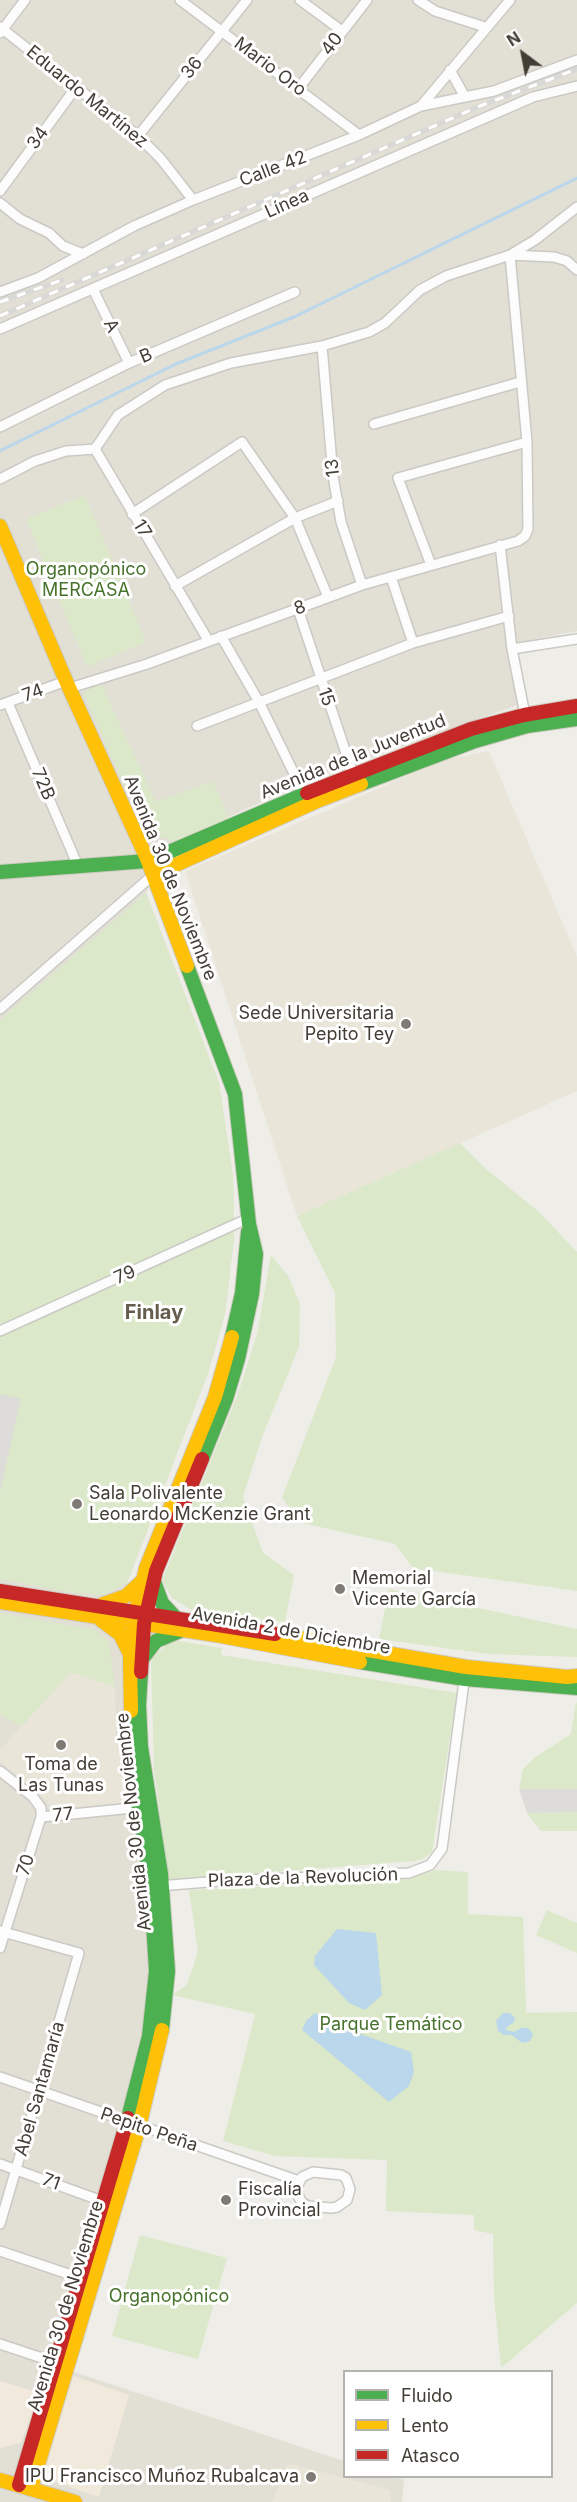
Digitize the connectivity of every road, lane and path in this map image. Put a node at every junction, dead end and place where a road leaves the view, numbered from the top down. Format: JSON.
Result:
{"nodes":[{"id":1,"x":25,"y":0,"type":"edge"},
{"id":2,"x":180,"y":0,"type":"edge"},
{"id":3,"x":247,"y":0,"type":"edge"},
{"id":4,"x":300,"y":0,"type":"edge"},
{"id":5,"x":367,"y":0,"type":"edge"},
{"id":6,"x":418,"y":0,"type":"edge"},
{"id":7,"x":510,"y":0,"type":"edge"},
{"id":8,"x":485,"y":27,"type":"junction"},
{"id":9,"x":1,"y":30,"type":"edge"},
{"id":10,"x":222,"y":31,"type":"junction"},
{"id":11,"x":342,"y":31,"type":"junction"},
{"id":12,"x":577,"y":60,"type":"edge"},
{"id":13,"x":450,"y":70,"type":"junction"},
{"id":14,"x":77,"y":86,"type":"junction"},
{"id":15,"x":577,"y":86,"type":"edge"},
{"id":16,"x":298,"y":89,"type":"junction"},
{"id":17,"x":465,"y":97,"type":"junction"},
{"id":18,"x":421,"y":106,"type":"junction"},
{"id":19,"x":359,"y":135,"type":"junction"},
{"id":20,"x":138,"y":136,"type":"junction"},
{"id":21,"x":0,"y":191,"type":"edge"},
{"id":22,"x":193,"y":200,"type":"junction"},
{"id":23,"x":0,"y":203,"type":"edge"},
{"id":24,"x":577,"y":207,"type":"edge"},
{"id":25,"x":63,"y":246,"type":"junction"},
{"id":26,"x":83,"y":254,"type":"junction"},
{"id":27,"x":510,"y":255,"type":"junction"},
{"id":28,"x":67,"y":263,"type":"junction"},
{"id":29,"x":577,"y":270,"type":"edge"},
{"id":30,"x":93,"y":289,"type":"junction"},
{"id":31,"x":0,"y":292,"type":"edge"},
{"id":32,"x":295,"y":292,"type":"dead end"},
{"id":33,"x":0,"y":329,"type":"edge"},
{"id":34,"x":322,"y":346,"type":"junction"},
{"id":35,"x":129,"y":363,"type":"junction"},
{"id":36,"x":520,"y":382,"type":"junction"},
{"id":37,"x":374,"y":424,"type":"dead end"},
{"id":38,"x":0,"y":427,"type":"edge"},
{"id":39,"x":526,"y":442,"type":"junction"},
{"id":40,"x":95,"y":449,"type":"junction"},
{"id":41,"x":0,"y":479,"type":"edge"},
{"id":42,"x":338,"y":501,"type":"junction"},
{"id":43,"x":132,"y":514,"type":"junction"},
{"id":44,"x":295,"y":518,"type":"junction"},
{"id":45,"x":0,"y":526,"type":"edge"},
{"id":46,"x":500,"y":545,"type":"junction"},
{"id":47,"x":431,"y":565,"type":"junction"},
{"id":48,"x":391,"y":577,"type":"junction"},
{"id":49,"x":362,"y":585,"type":"junction"},
{"id":50,"x":175,"y":586,"type":"junction"},
{"id":51,"x":328,"y":597,"type":"junction"},
{"id":52,"x":298,"y":609,"type":"junction"},
{"id":53,"x":508,"y":615,"type":"junction"},
{"id":54,"x":221,"y":636,"type":"junction"},
{"id":55,"x":577,"y":639,"type":"edge"},
{"id":56,"x":208,"y":640,"type":"junction"},
{"id":57,"x":413,"y":642,"type":"junction"},
{"id":58,"x":512,"y":649,"type":"junction"},
{"id":59,"x":319,"y":677,"type":"junction"},
{"id":60,"x":68,"y":685,"type":"junction"},
{"id":61,"x":259,"y":702,"type":"junction"},
{"id":62,"x":4,"y":704,"type":"edge"},
{"id":63,"x":577,"y":706,"type":"edge"},
{"id":64,"x":577,"y":719,"type":"edge"},
{"id":65,"x":526,"y":720,"type":"junction"},
{"id":66,"x":196,"y":726,"type":"dead end"},
{"id":67,"x":355,"y":780,"type":"junction"},
{"id":68,"x":304,"y":794,"type":"junction"},
{"id":69,"x":139,"y":842,"type":"junction"},
{"id":70,"x":173,"y":851,"type":"junction"},
{"id":71,"x":148,"y":861,"type":"junction"},
{"id":72,"x":78,"y":866,"type":"junction"},
{"id":73,"x":169,"y":868,"type":"junction"},
{"id":74,"x":0,"y":872,"type":"edge"},
{"id":75,"x":153,"y":875,"type":"junction"},
{"id":76,"x":160,"y":894,"type":"junction"},
{"id":77,"x":0,"y":1009,"type":"edge"},
{"id":78,"x":249,"y":1221,"type":"junction"},
{"id":79,"x":0,"y":1331,"type":"edge"},
{"id":80,"x":148,"y":1580,"type":"junction"},
{"id":81,"x":0,"y":1591,"type":"edge"},
{"id":82,"x":0,"y":1602,"type":"edge"},
{"id":83,"x":96,"y":1612,"type":"junction"},
{"id":84,"x":139,"y":1618,"type":"junction"},
{"id":85,"x":179,"y":1624,"type":"junction"},
{"id":86,"x":136,"y":1657,"type":"junction"},
{"id":87,"x":465,"y":1673,"type":"junction"},
{"id":88,"x":577,"y":1676,"type":"edge"},
{"id":89,"x":577,"y":1688,"type":"edge"},
{"id":90,"x":0,"y":1771,"type":"edge"},
{"id":91,"x":145,"y":1807,"type":"junction"},
{"id":92,"x":41,"y":1817,"type":"junction"},
{"id":93,"x":156,"y":1886,"type":"junction"},
{"id":94,"x":2,"y":1931,"type":"edge"},
{"id":95,"x":0,"y":1948,"type":"edge"},
{"id":96,"x":0,"y":2078,"type":"edge"},
{"id":97,"x":39,"y":2091,"type":"junction"},
{"id":98,"x":133,"y":2124,"type":"junction"},
{"id":99,"x":0,"y":2164,"type":"edge"},
{"id":100,"x":17,"y":2170,"type":"junction"},
{"id":101,"x":299,"y":2181,"type":"junction"},
{"id":102,"x":102,"y":2201,"type":"junction"},
{"id":103,"x":0,"y":2224,"type":"edge"},
{"id":104,"x":0,"y":2251,"type":"edge"},
{"id":105,"x":85,"y":2279,"type":"junction"},
{"id":106,"x":0,"y":2344,"type":"edge"},
{"id":107,"x":60,"y":2364,"type":"junction"},
{"id":108,"x":0,"y":2480,"type":"edge"},
{"id":109,"x":25,"y":2486,"type":"junction"},
{"id":110,"x":75,"y":2502,"type":"edge"}],
"edges":[{"from":1,"to":9,"type":"street"},
{"from":2,"to":10,"type":"street","name":"Mario Oro"},
{"from":3,"to":10,"type":"street","name":"36"},
{"from":4,"to":11,"type":"street"},
{"from":5,"to":11,"type":"street","name":"40"},
{"from":6,"to":8,"type":"street"},
{"from":7,"to":8,"type":"street","name":"Calle 42"},
{"from":8,"to":13,"type":"street","name":"Calle 42"},
{"from":9,"to":14,"type":"street","name":"Eduardo Martínez"},
{"from":10,"to":16,"type":"street","name":"Mario Oro"},
{"from":10,"to":20,"type":"street","name":"36"},
{"from":11,"to":16,"type":"street","name":"40"},
{"from":12,"to":17,"type":"street"},
{"from":13,"to":17,"type":"street"},
{"from":13,"to":18,"type":"street","name":"Calle 42"},
{"from":14,"to":20,"type":"street","name":"Eduardo Martínez"},
{"from":14,"to":21,"type":"street","name":"34"},
{"from":15,"to":30,"type":"street","name":"Línea"},
{"from":16,"to":19,"type":"street","name":"Mario Oro"},
{"from":17,"to":18,"type":"street"},
{"from":18,"to":19,"type":"street","name":"Calle 42"},
{"from":19,"to":22,"type":"street","name":"Calle 42"},
{"from":20,"to":22,"type":"street","name":"Eduardo Martínez"},
{"from":22,"to":26,"type":"street","name":"Calle 42"},
{"from":23,"to":25,"type":"street"},
{"from":24,"to":27,"type":"street"},
{"from":25,"to":26,"type":"street"},
{"from":25,"to":28,"type":"street"},
{"from":26,"to":28,"type":"street","name":"Calle 42"},
{"from":27,"to":29,"type":"street"},
{"from":27,"to":34,"type":"street"},
{"from":27,"to":36,"type":"street"},
{"from":28,"to":31,"type":"street","name":"Calle 42"},
{"from":30,"to":33,"type":"street","name":"Línea"},
{"from":30,"to":35,"type":"street","name":"A"},
{"from":32,"to":35,"type":"street","name":"B"},
{"from":34,"to":40,"type":"street"},
{"from":34,"to":42,"type":"street","name":"13"},
{"from":35,"to":38,"type":"street","name":"B"},
{"from":36,"to":37,"type":"street"},
{"from":36,"to":39,"type":"street"},
{"from":39,"to":46,"type":"street","name":"8"},
{"from":39,"to":47,"type":"street"},
{"from":40,"to":41,"type":"street"},
{"from":40,"to":43,"type":"street","name":"17"},
{"from":42,"to":44,"type":"street"},
{"from":42,"to":49,"type":"street","name":"13"},
{"from":43,"to":44,"type":"street"},
{"from":43,"to":50,"type":"street","name":"17"},
{"from":44,"to":50,"type":"street"},
{"from":44,"to":51,"type":"street"},
{"from":45,"to":60,"type":"main road","name":"Avenida 30 de Noviembre"},
{"from":46,"to":47,"type":"street","name":"8"},
{"from":46,"to":53,"type":"street"},
{"from":47,"to":48,"type":"street","name":"8"},
{"from":48,"to":49,"type":"street","name":"8"},
{"from":48,"to":57,"type":"street"},
{"from":49,"to":51,"type":"street","name":"8"},
{"from":50,"to":56,"type":"street","name":"17"},
{"from":51,"to":52,"type":"street","name":"8"},
{"from":52,"to":54,"type":"street","name":"8"},
{"from":52,"to":59,"type":"street","name":"15"},
{"from":53,"to":57,"type":"street"},
{"from":53,"to":58,"type":"street"},
{"from":54,"to":56,"type":"street","name":"8"},
{"from":54,"to":61,"type":"street"},
{"from":55,"to":58,"type":"street"},
{"from":56,"to":60,"type":"street","name":"8"},
{"from":57,"to":59,"type":"street"},
{"from":58,"to":65,"type":"street"},
{"from":59,"to":61,"type":"street"},
{"from":59,"to":67,"type":"street","name":"15"},
{"from":60,"to":62,"type":"street","name":"74"},
{"from":60,"to":69,"type":"main road","name":"Avenida 30 de Noviembre"},
{"from":61,"to":66,"type":"street"},
{"from":61,"to":68,"type":"street"},
{"from":62,"to":72,"type":"street","name":"72B"},
{"from":63,"to":65,"type":"main road","name":"Avenida de la Juventud"},
{"from":64,"to":65,"type":"main road","name":"Avenida de la Juventud"},
{"from":65,"to":67,"type":"main road","name":"Avenida de la Juventud"},
{"from":67,"to":68,"type":"main road","name":"Avenida de la Juventud"},
{"from":67,"to":73,"type":"main road","name":"Avenida de la Juventud"},
{"from":68,"to":70,"type":"main road","name":"Avenida de la Juventud"},
{"from":69,"to":70,"type":"main road"},
{"from":69,"to":71,"type":"main road","name":"Avenida 30 de Noviembre"},
{"from":70,"to":71,"type":"main road","name":"Avenida de la Juventud"},
{"from":71,"to":72,"type":"main road","name":"Avenida de la Juventud"},
{"from":71,"to":75,"type":"main road","name":"Avenida 30 de Noviembre"},
{"from":72,"to":74,"type":"main road","name":"Avenida de la Juventud"},
{"from":73,"to":75,"type":"main road","name":"Avenida de la Juventud"},
{"from":73,"to":76,"type":"main road"},
{"from":75,"to":76,"type":"main road","name":"Avenida 30 de Noviembre"},
{"from":75,"to":77,"type":"street"},
{"from":76,"to":78,"type":"main road","name":"Avenida 30 de Noviembre"},
{"from":78,"to":79,"type":"street","name":"79"},
{"from":78,"to":80,"type":"main road","name":"Avenida 30 de Noviembre"},
{"from":80,"to":83,"type":"main road"},
{"from":80,"to":84,"type":"main road","name":"Avenida 30 de Noviembre"},
{"from":80,"to":85,"type":"main road"},
{"from":81,"to":83,"type":"main road","name":"Avenida 2 de Diciembre"},
{"from":82,"to":83,"type":"main road","name":"Avenida 2 de Diciembre"},
{"from":83,"to":84,"type":"main road","name":"Avenida 2 de Diciembre"},
{"from":83,"to":86,"type":"main road"},
{"from":84,"to":85,"type":"main road","name":"Avenida 2 de Diciembre"},
{"from":84,"to":86,"type":"main road","name":"Avenida 30 de Noviembre"},
{"from":85,"to":86,"type":"main road"},
{"from":85,"to":87,"type":"main road","name":"Avenida 2 de Diciembre"},
{"from":86,"to":91,"type":"main road","name":"Avenida 30 de Noviembre"},
{"from":87,"to":88,"type":"main road","name":"Avenida 2 de Diciembre"},
{"from":87,"to":89,"type":"main road","name":"Avenida 2 de Diciembre"},
{"from":87,"to":93,"type":"street","name":"Plaza de la Revolución"},
{"from":90,"to":92,"type":"street","name":"77"},
{"from":91,"to":92,"type":"street","name":"77"},
{"from":91,"to":93,"type":"main road","name":"Avenida 30 de Noviembre"},
{"from":92,"to":94,"type":"street","name":"70"},
{"from":93,"to":98,"type":"main road","name":"Avenida 30 de Noviembre"},
{"from":94,"to":95,"type":"street","name":"70"},
{"from":94,"to":97,"type":"street","name":"Abel Santamaría"},
{"from":96,"to":97,"type":"street","name":"Pepito Peña"},
{"from":97,"to":98,"type":"street","name":"Pepito Peña"},
{"from":97,"to":100,"type":"street","name":"Abel Santamaría"},
{"from":98,"to":101,"type":"street","name":"Pepito Peña"},
{"from":98,"to":102,"type":"main road","name":"Avenida 30 de Noviembre"},
{"from":98,"to":105,"type":"main road","name":"Avenida 30 de Noviembre"},
{"from":99,"to":100,"type":"street","name":"71"},
{"from":100,"to":102,"type":"street","name":"71"},
{"from":100,"to":103,"type":"street","name":"Abel Santamaría"},
{"from":101,"to":101,"type":"street"},
{"from":102,"to":105,"type":"main road","name":"Avenida 30 de Noviembre"},
{"from":104,"to":105,"type":"street"},
{"from":105,"to":107,"type":"main road","name":"Avenida 30 de Noviembre"},
{"from":106,"to":107,"type":"street"},
{"from":107,"to":109,"type":"main road","name":"Avenida 30 de Noviembre"},
{"from":108,"to":109,"type":"main road"},
{"from":109,"to":110,"type":"main road"}]}
